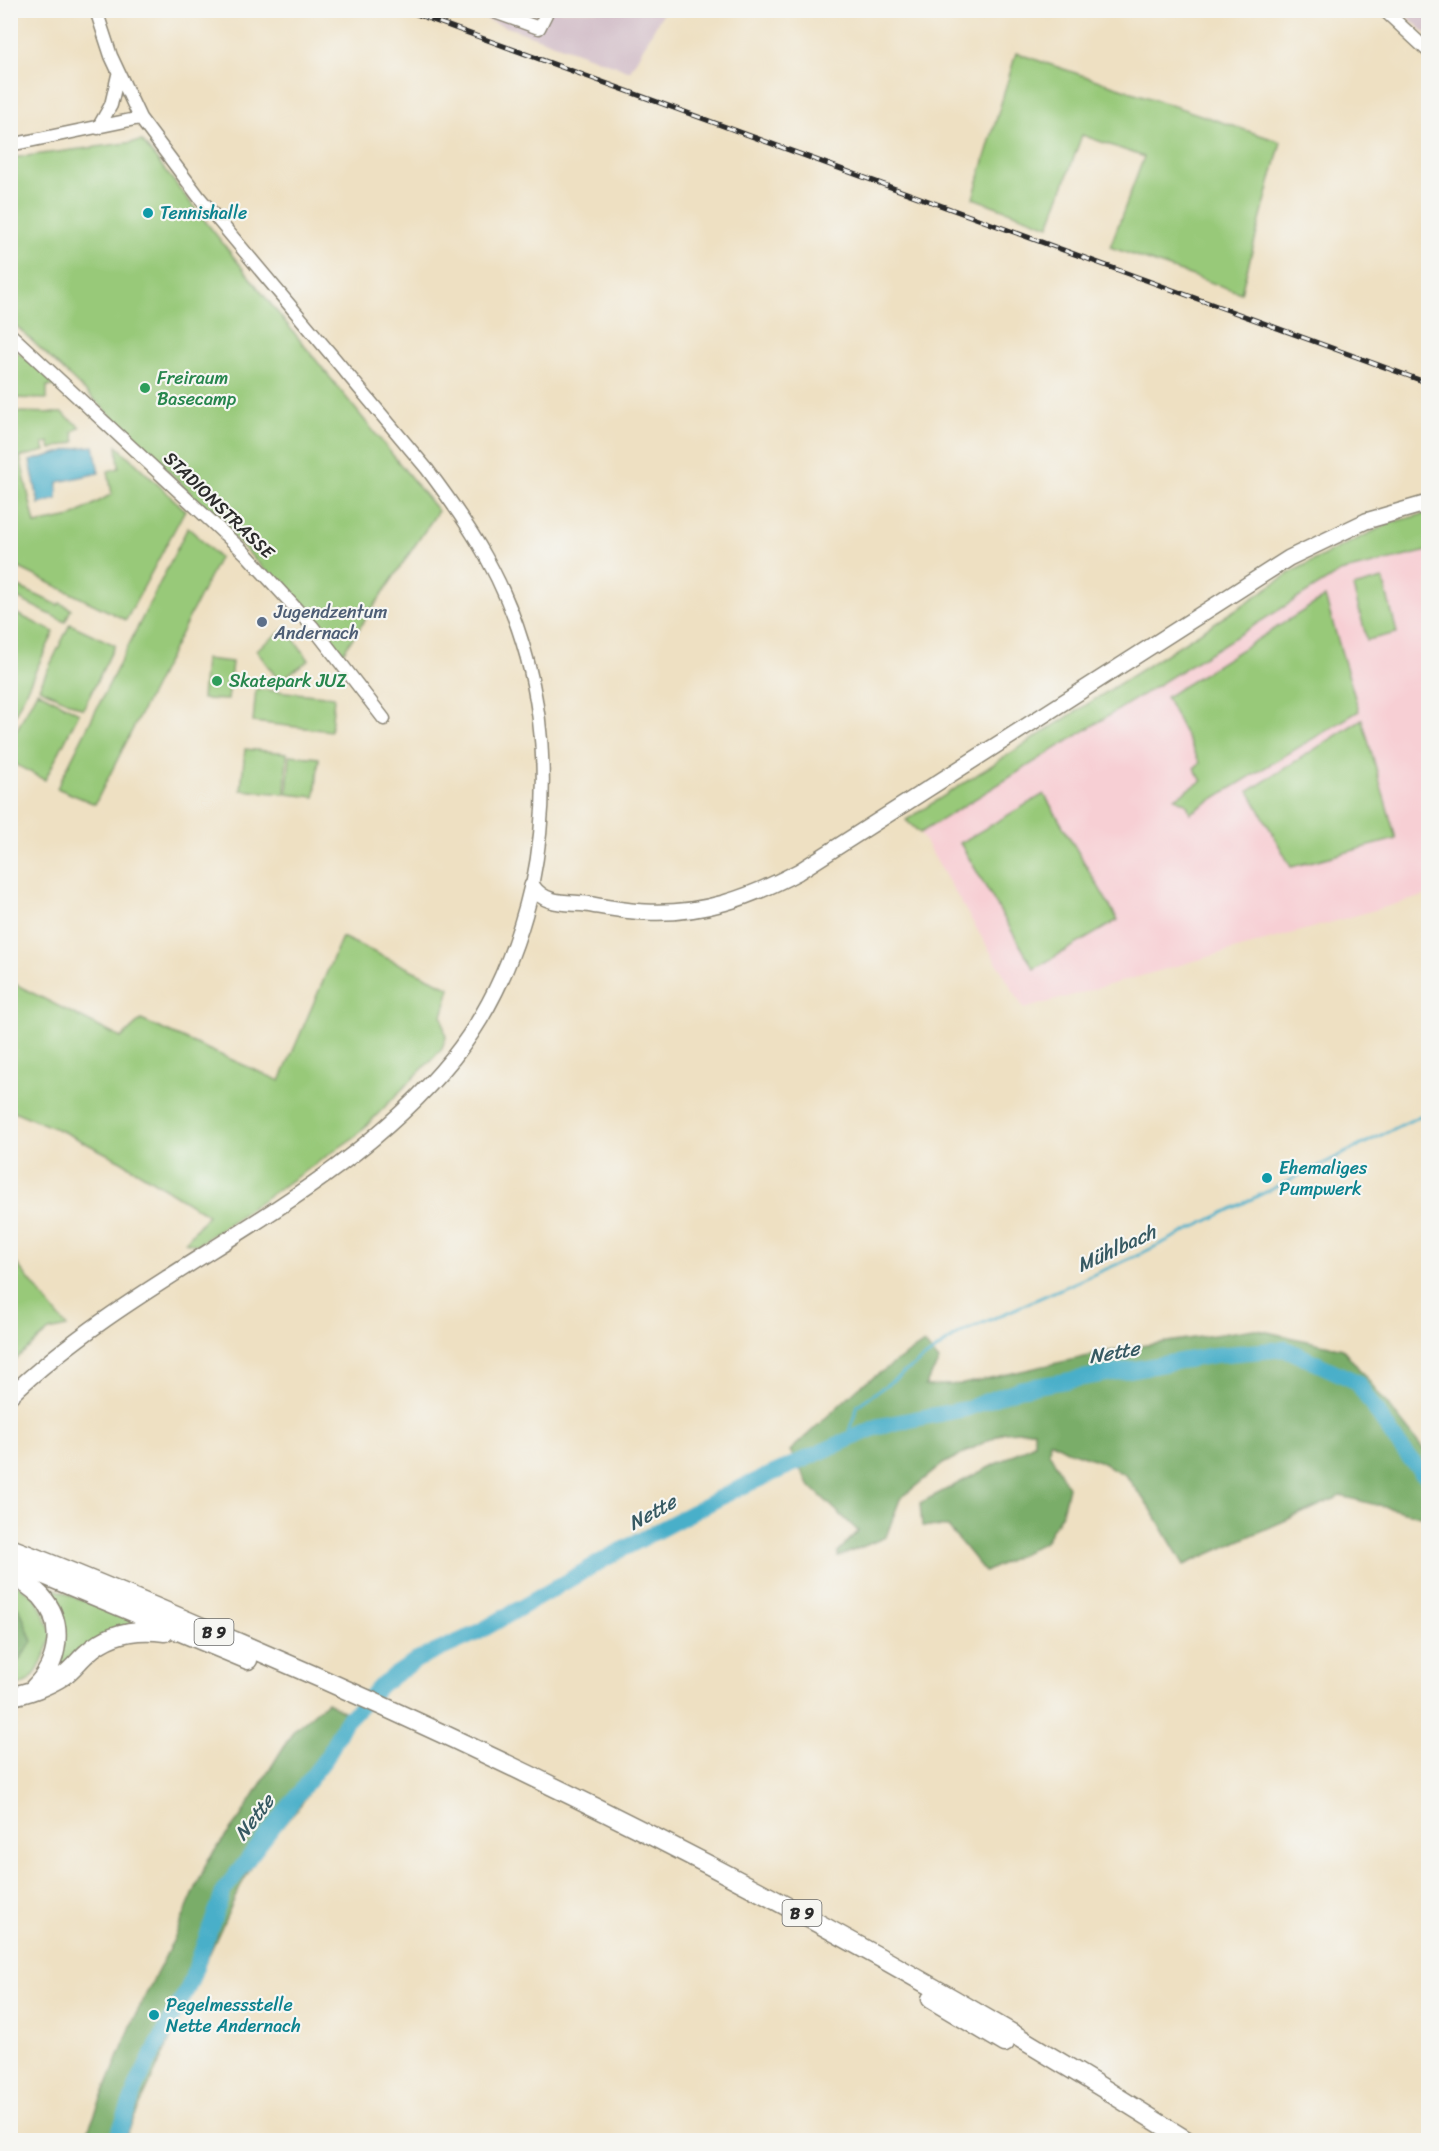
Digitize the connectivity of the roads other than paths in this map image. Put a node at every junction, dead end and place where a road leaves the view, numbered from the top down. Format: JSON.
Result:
{"nodes":[{"id":1,"x":96,"y":10,"type":"edge"},
{"id":2,"x":489,"y":10,"type":"edge"},
{"id":3,"x":548,"y":10,"type":"edge"},
{"id":4,"x":1384,"y":10,"type":"edge"},
{"id":5,"x":1428,"y":51,"type":"edge"},
{"id":6,"x":118,"y":75,"type":"junction"},
{"id":7,"x":140,"y":118,"type":"junction"},
{"id":8,"x":98,"y":128,"type":"junction"},
{"id":9,"x":10,"y":145,"type":"edge"},
{"id":10,"x":10,"y":334,"type":"edge"},
{"id":11,"x":1428,"y":503,"type":"edge"},
{"id":12,"x":384,"y":719,"type":"dead end"},
{"id":13,"x":532,"y":886,"type":"junction"},
{"id":14,"x":559,"y":903,"type":"junction"},
{"id":15,"x":586,"y":904,"type":"junction"},
{"id":16,"x":521,"y":927,"type":"junction"},
{"id":17,"x":10,"y":1396,"type":"edge"},
{"id":18,"x":10,"y":1548,"type":"edge"},
{"id":19,"x":10,"y":1564,"type":"edge"},
{"id":20,"x":10,"y":1574,"type":"edge"},
{"id":21,"x":190,"y":1636,"type":"junction"},
{"id":22,"x":310,"y":1679,"type":"junction"},
{"id":23,"x":33,"y":1690,"type":"junction"},
{"id":24,"x":10,"y":1696,"type":"edge"},
{"id":25,"x":399,"y":1719,"type":"junction"},
{"id":26,"x":1166,"y":2140,"type":"edge"},
{"id":27,"x":1186,"y":2140,"type":"edge"}],
"edges":[{"from":1,"to":6,"type":"street"},
{"from":2,"to":3,"type":"street"},
{"from":4,"to":5,"type":"street"},
{"from":6,"to":7,"type":"street"},
{"from":6,"to":8,"type":"street"},
{"from":7,"to":8,"type":"street"},
{"from":7,"to":13,"type":"street"},
{"from":8,"to":9,"type":"street"},
{"from":10,"to":12,"type":"street","name":"STADIONSTRASSE"},
{"from":11,"to":15,"type":"main road"},
{"from":13,"to":14,"type":"main road"},
{"from":13,"to":15,"type":"main road"},
{"from":13,"to":16,"type":"main road"},
{"from":14,"to":15,"type":"main road"},
{"from":14,"to":16,"type":"main road"},
{"from":16,"to":17,"type":"main road"},
{"from":18,"to":22,"type":"highway","number":"B 9"},
{"from":19,"to":21,"type":"highway","number":"B 9"},
{"from":20,"to":23,"type":"highway"},
{"from":21,"to":22,"type":"highway","number":"B 9"},
{"from":21,"to":23,"type":"highway"},
{"from":22,"to":25,"type":"highway","number":"B 9"},
{"from":23,"to":24,"type":"highway"},
{"from":25,"to":26,"type":"highway","number":"B 9"},
{"from":25,"to":27,"type":"highway","number":"B 9"}]}
